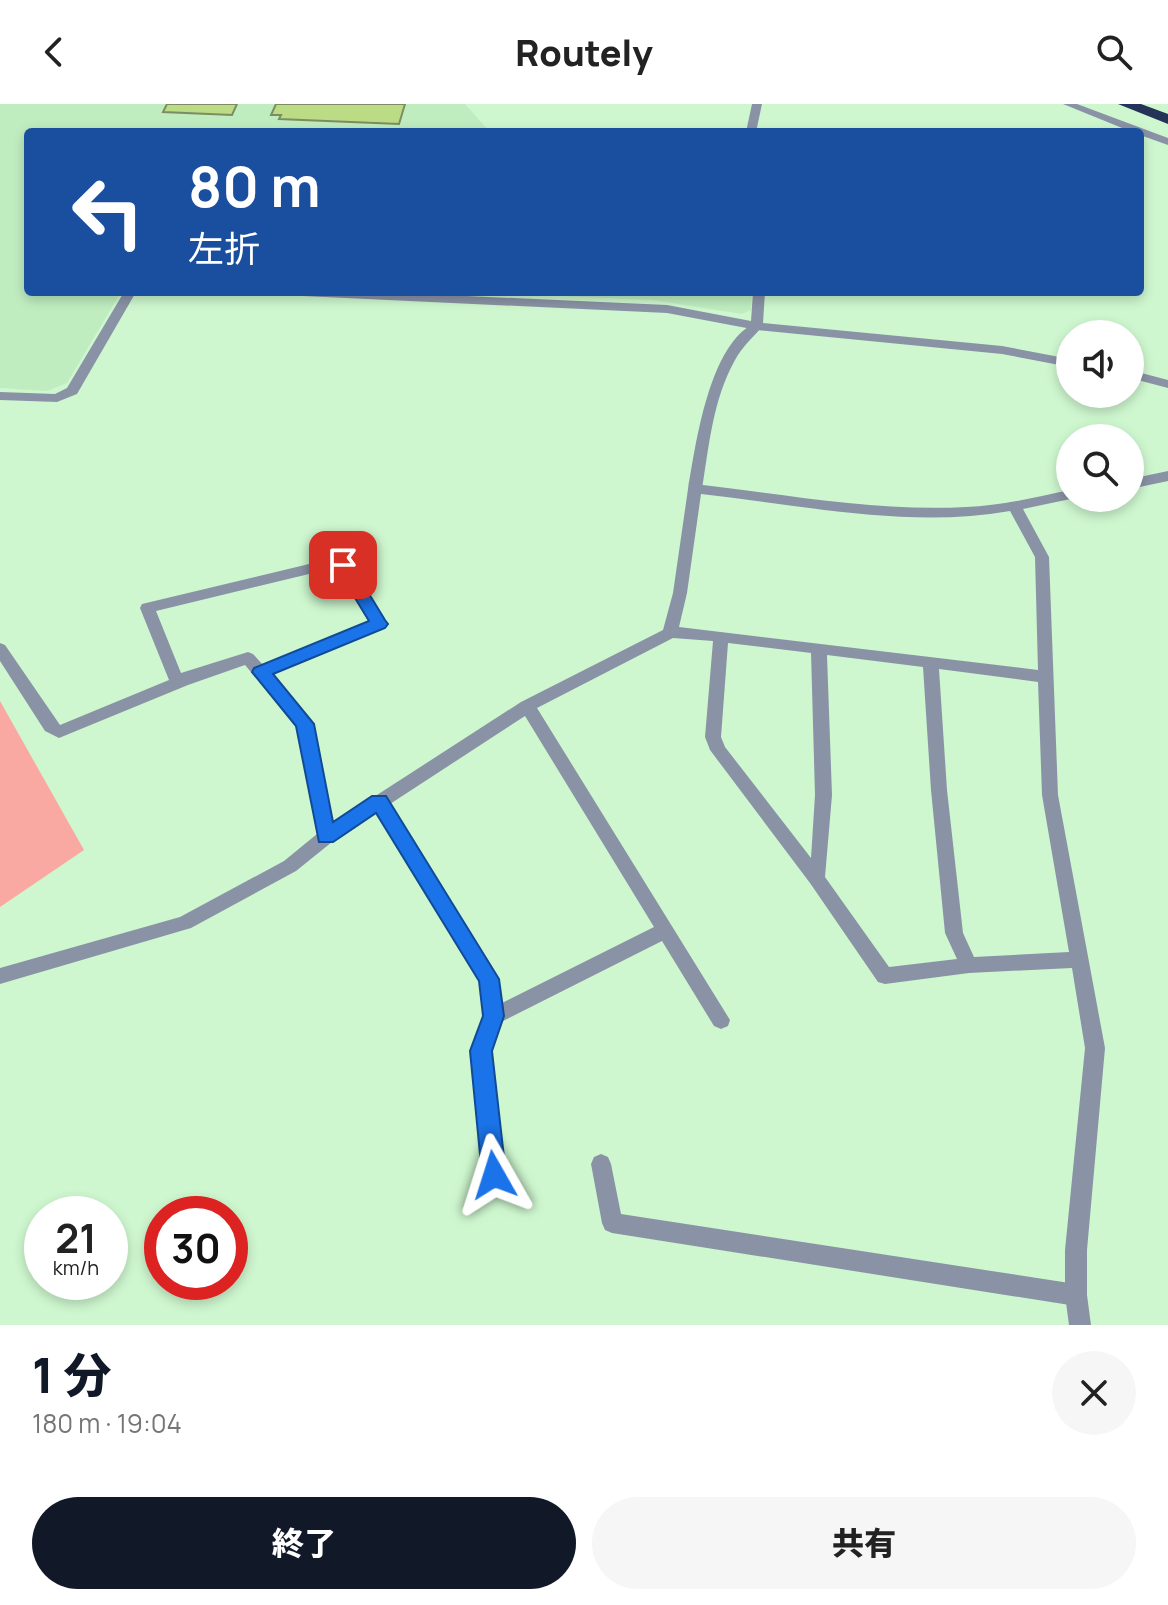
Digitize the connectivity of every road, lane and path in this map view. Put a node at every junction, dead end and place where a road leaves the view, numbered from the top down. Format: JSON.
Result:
{"nodes":[{"id":1,"x":757,"y":104,"type":"edge"},
{"id":2,"x":1068,"y":104,"type":"edge"},
{"id":3,"x":1126,"y":104,"type":"edge"},
{"id":4,"x":1168,"y":119,"type":"edge"},
{"id":5,"x":752,"y":128,"type":"edge"},
{"id":6,"x":1131,"y":128,"type":"edge"},
{"id":7,"x":1144,"y":133,"type":"edge"},
{"id":8,"x":1168,"y":142,"type":"edge"},
{"id":9,"x":128,"y":296,"type":"edge"},
{"id":10,"x":389,"y":296,"type":"edge"},
{"id":11,"x":759,"y":296,"type":"edge"},
{"id":12,"x":757,"y":326,"type":"junction"},
{"id":13,"x":1056,"y":360,"type":"edge"},
{"id":14,"x":1144,"y":378,"type":"edge"},
{"id":15,"x":1168,"y":384,"type":"edge"},
{"id":16,"x":0,"y":396,"type":"edge"},
{"id":17,"x":1168,"y":476,"type":"edge"},
{"id":18,"x":1144,"y":481,"type":"edge"},
{"id":19,"x":695,"y":489,"type":"junction"},
{"id":20,"x":1056,"y":498,"type":"edge"},
{"id":21,"x":1015,"y":508,"type":"junction"},
{"id":22,"x":670,"y":633,"type":"junction"},
{"id":23,"x":721,"y":637,"type":"junction"},
{"id":24,"x":0,"y":649,"type":"edge"},
{"id":25,"x":819,"y":650,"type":"junction"},
{"id":26,"x":931,"y":663,"type":"junction"},
{"id":27,"x":260,"y":672,"type":"junction"},
{"id":28,"x":1047,"y":677,"type":"junction"},
{"id":29,"x":182,"y":681,"type":"junction"},
{"id":30,"x":527,"y":706,"type":"junction"},
{"id":31,"x":379,"y":801,"type":"junction"},
{"id":32,"x":326,"y":837,"type":"junction"},
{"id":33,"x":816,"y":878,"type":"junction"},
{"id":34,"x":664,"y":931,"type":"junction"},
{"id":35,"x":1081,"y":960,"type":"junction"},
{"id":36,"x":969,"y":965,"type":"junction"},
{"id":37,"x":0,"y":976,"type":"edge"},
{"id":38,"x":494,"y":1016,"type":"junction"},
{"id":39,"x":721,"y":1020,"type":"dead end"},
{"id":40,"x":601,"y":1164,"type":"dead end"},
{"id":41,"x":494,"y":1175,"type":"dead end"},
{"id":42,"x":1076,"y":1295,"type":"junction"},
{"id":43,"x":1080,"y":1325,"type":"edge"}],
"edges":[{"from":1,"to":5,"type":"street"},
{"from":2,"to":6,"type":"street"},
{"from":3,"to":4,"type":"highway"},
{"from":7,"to":8,"type":"street"},
{"from":9,"to":16,"type":"street"},
{"from":10,"to":12,"type":"street"},
{"from":11,"to":12,"type":"street"},
{"from":12,"to":13,"type":"street"},
{"from":12,"to":19,"type":"street"},
{"from":14,"to":15,"type":"street"},
{"from":17,"to":18,"type":"street"},
{"from":19,"to":21,"type":"street"},
{"from":19,"to":22,"type":"street"},
{"from":20,"to":21,"type":"street"},
{"from":21,"to":28,"type":"street"},
{"from":22,"to":23,"type":"street"},
{"from":22,"to":30,"type":"street"},
{"from":23,"to":25,"type":"street"},
{"from":23,"to":33,"type":"street"},
{"from":24,"to":29,"type":"street"},
{"from":25,"to":26,"type":"street"},
{"from":25,"to":33,"type":"street"},
{"from":26,"to":28,"type":"street"},
{"from":26,"to":36,"type":"street"},
{"from":27,"to":29,"type":"street"},
{"from":27,"to":29,"type":"street"},
{"from":27,"to":32,"type":"street"},
{"from":28,"to":35,"type":"street"},
{"from":30,"to":31,"type":"street"},
{"from":30,"to":34,"type":"street"},
{"from":31,"to":32,"type":"street"},
{"from":31,"to":38,"type":"street"},
{"from":32,"to":37,"type":"street"},
{"from":33,"to":36,"type":"street"},
{"from":34,"to":38,"type":"street"},
{"from":34,"to":39,"type":"street"},
{"from":35,"to":36,"type":"street"},
{"from":35,"to":42,"type":"street"},
{"from":38,"to":41,"type":"street"},
{"from":40,"to":42,"type":"street"},
{"from":42,"to":43,"type":"street"}]}
